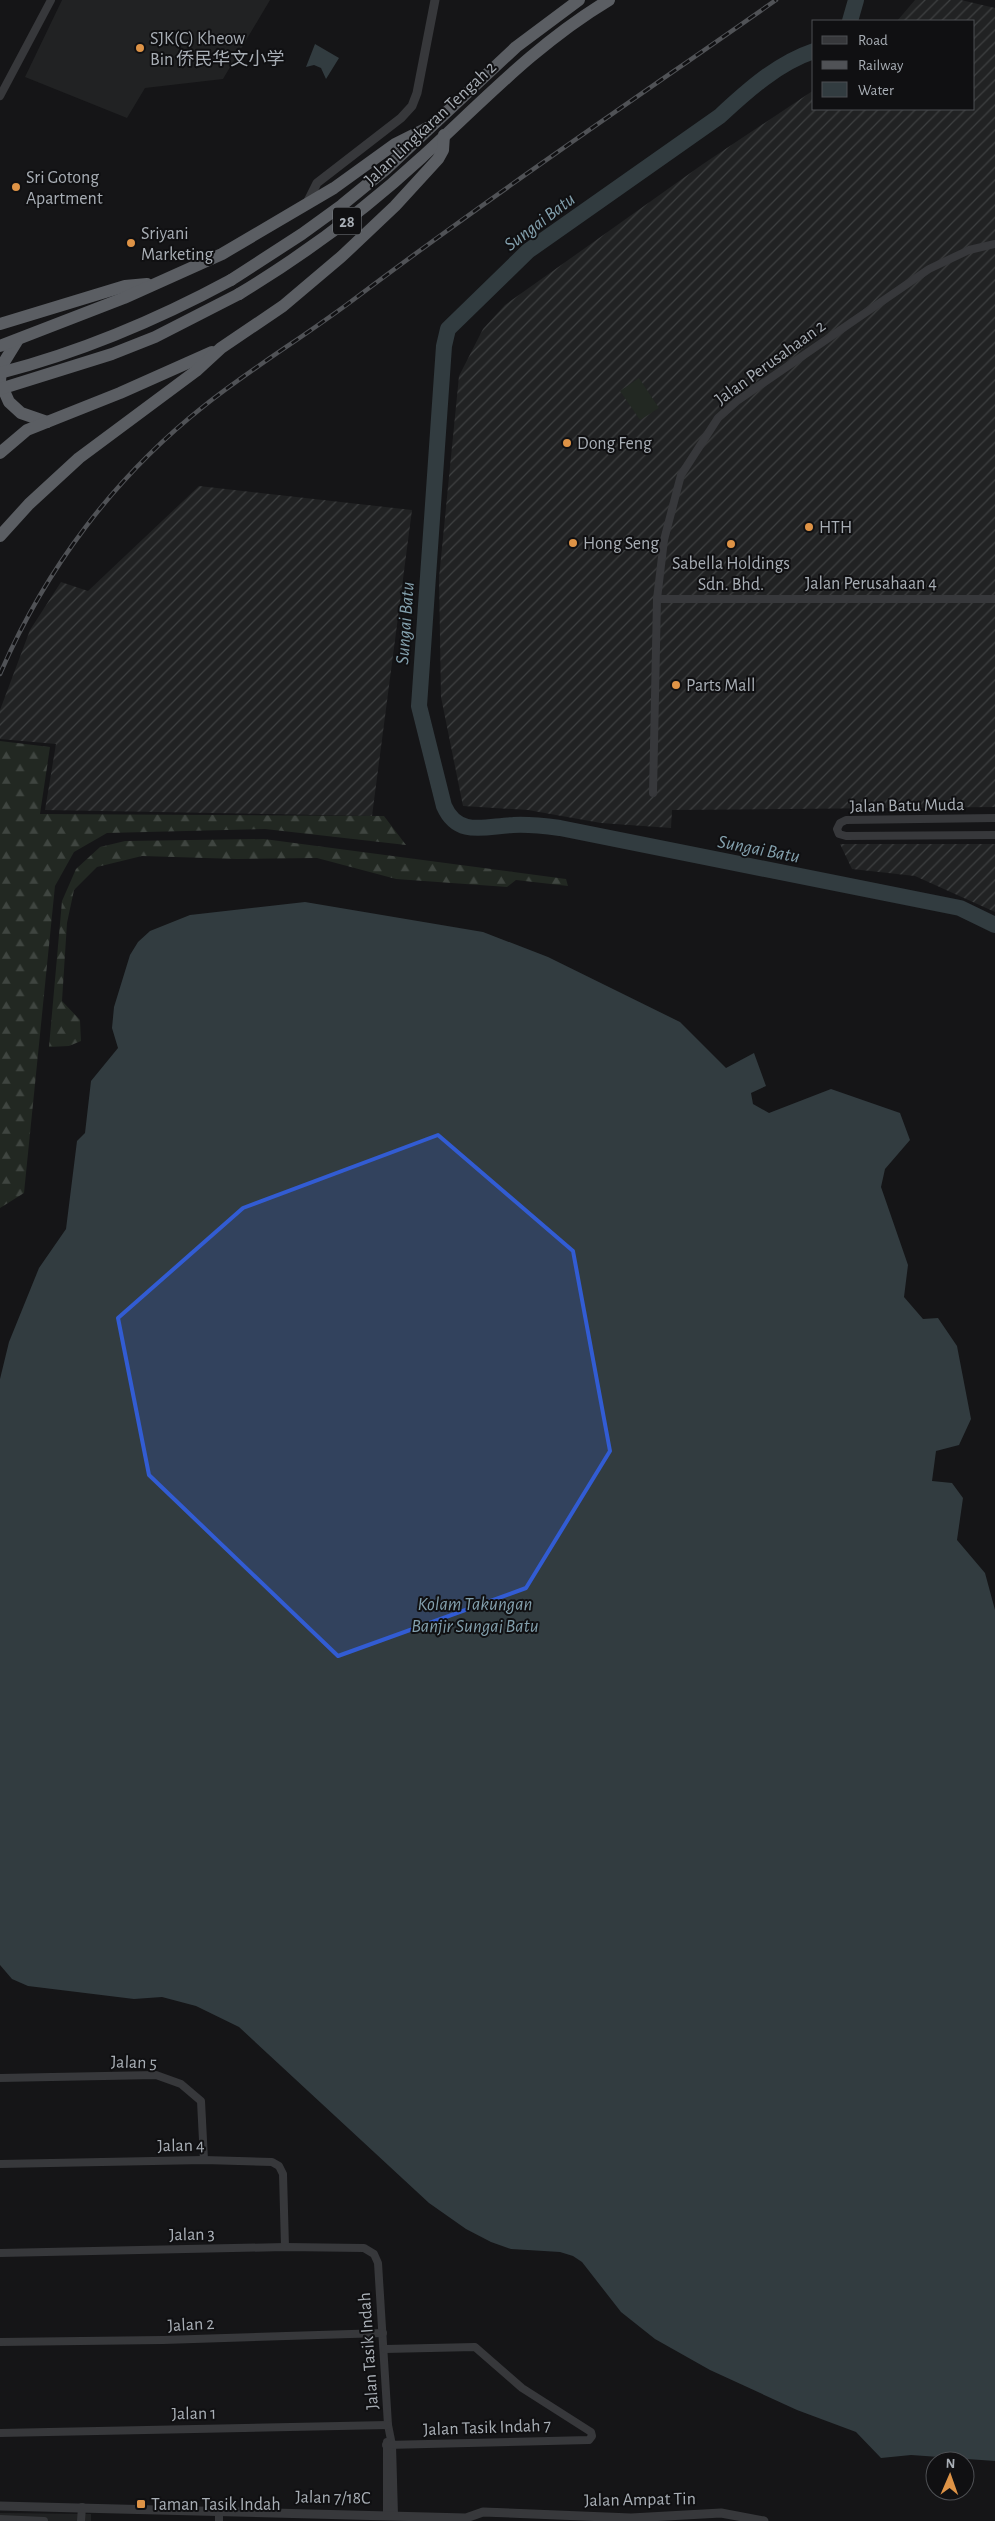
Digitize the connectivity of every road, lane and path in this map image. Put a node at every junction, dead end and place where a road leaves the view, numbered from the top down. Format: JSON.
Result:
{"nodes":[{"id":1,"x":51,"y":0,"type":"edge"},
{"id":2,"x":435,"y":0,"type":"edge"},
{"id":3,"x":579,"y":0,"type":"edge"},
{"id":4,"x":609,"y":0,"type":"edge"},
{"id":5,"x":0,"y":96,"type":"edge"},
{"id":6,"x":431,"y":126,"type":"junction"},
{"id":7,"x":444,"y":135,"type":"junction"},
{"id":8,"x":306,"y":205,"type":"junction"},
{"id":9,"x":995,"y":244,"type":"edge"},
{"id":10,"x":157,"y":283,"type":"junction"},
{"id":11,"x":0,"y":324,"type":"edge"},
{"id":12,"x":17,"y":341,"type":"junction"},
{"id":13,"x":0,"y":346,"type":"edge"},
{"id":14,"x":221,"y":348,"type":"junction"},
{"id":15,"x":0,"y":373,"type":"edge"},
{"id":16,"x":0,"y":389,"type":"edge"},
{"id":17,"x":47,"y":422,"type":"junction"},
{"id":18,"x":0,"y":453,"type":"edge"},
{"id":19,"x":0,"y":536,"type":"edge"},
{"id":20,"x":995,"y":598,"type":"edge"},
{"id":21,"x":657,"y":599,"type":"junction"},
{"id":22,"x":653,"y":793,"type":"dead end"},
{"id":23,"x":995,"y":818,"type":"edge"},
{"id":24,"x":995,"y":835,"type":"edge"},
{"id":25,"x":0,"y":2078,"type":"edge"},
{"id":26,"x":204,"y":2160,"type":"junction"},
{"id":27,"x":0,"y":2164,"type":"edge"},
{"id":28,"x":285,"y":2247,"type":"junction"},
{"id":29,"x":0,"y":2253,"type":"edge"},
{"id":30,"x":378,"y":2263,"type":"joint"},
{"id":31,"x":383,"y":2333,"type":"junction"},
{"id":32,"x":0,"y":2342,"type":"edge"},
{"id":33,"x":384,"y":2350,"type":"junction"},
{"id":34,"x":388,"y":2425,"type":"junction"},
{"id":35,"x":0,"y":2433,"type":"edge"},
{"id":36,"x":389,"y":2442,"type":"junction"},
{"id":37,"x":0,"y":2506,"type":"edge"},
{"id":38,"x":82,"y":2507,"type":"junction"},
{"id":39,"x":219,"y":2511,"type":"junction"},
{"id":40,"x":390,"y":2514,"type":"junction"},
{"id":41,"x":515,"y":2517,"type":"edge"},
{"id":42,"x":5,"y":2520,"type":"edge"},
{"id":43,"x":471,"y":2520,"type":"edge"},
{"id":44,"x":44,"y":2521,"type":"edge"},
{"id":45,"x":81,"y":2521,"type":"edge"},
{"id":46,"x":219,"y":2521,"type":"edge"},
{"id":47,"x":764,"y":2521,"type":"edge"}],
"edges":[{"from":1,"to":5,"type":"street"},
{"from":2,"to":8,"type":"street"},
{"from":3,"to":6,"type":"highway","name":"Jalan Lingkaran Tengah 2","number":"28"},
{"from":4,"to":7,"type":"highway","name":"Jalan Lingkaran Tengah 2","number":"28"},
{"from":6,"to":8,"type":"highway"},
{"from":6,"to":15,"type":"highway","name":"Jalan Lingkaran Tengah 2","number":"28","bridge":true},
{"from":7,"to":14,"type":"highway"},
{"from":7,"to":16,"type":"highway","name":"Jalan Lingkaran Tengah 2","number":"28","bridge":true},
{"from":8,"to":10,"type":"highway"},
{"from":9,"to":21,"type":"street","name":"Jalan Perusahaan 2"},
{"from":10,"to":11,"type":"highway"},
{"from":10,"to":12,"type":"highway"},
{"from":12,"to":13,"type":"highway"},
{"from":12,"to":17,"type":"highway"},
{"from":14,"to":17,"type":"highway"},
{"from":14,"to":19,"type":"highway"},
{"from":17,"to":18,"type":"highway"},
{"from":20,"to":21,"type":"street","name":"Jalan Perusahaan 4"},
{"from":21,"to":22,"type":"street","name":"Jalan Perusahaan 2"},
{"from":23,"to":24,"type":"street","name":"Jalan Batu Muda"},
{"from":25,"to":26,"type":"street","name":"Jalan 5"},
{"from":26,"to":27,"type":"street","name":"Jalan 4"},
{"from":26,"to":28,"type":"street","name":"Jalan 4"},
{"from":28,"to":29,"type":"street","name":"Jalan 3"},
{"from":28,"to":30,"type":"street","name":"Jalan 3"},
{"from":30,"to":31,"type":"street","name":"Jalan Tasik Indah"},
{"from":31,"to":32,"type":"street","name":"Jalan 2"},
{"from":31,"to":33,"type":"street","name":"Jalan Tasik Indah"},
{"from":33,"to":34,"type":"street","name":"Jalan Tasik Indah"},
{"from":33,"to":36,"type":"street","name":"Jalan Tasik Indah 7"},
{"from":34,"to":35,"type":"street","name":"Jalan 1"},
{"from":34,"to":36,"type":"street","name":"Jalan Tasik Indah"},
{"from":36,"to":40,"type":"street","name":"Jalan Tasik Indah"},
{"from":37,"to":38,"type":"street","name":"Jalan 7/18C"},
{"from":38,"to":39,"type":"street","name":"Jalan 7/18C"},
{"from":38,"to":45,"type":"street"},
{"from":39,"to":40,"type":"street","name":"Jalan 7/18C"},
{"from":39,"to":46,"type":"street"},
{"from":40,"to":43,"type":"street","name":"Jalan 7/18C"},
{"from":41,"to":43,"type":"street","name":"Jalan 7/18C"},
{"from":41,"to":47,"type":"street","name":"Jalan Ampat Tin"},
{"from":42,"to":44,"type":"street"}]}
